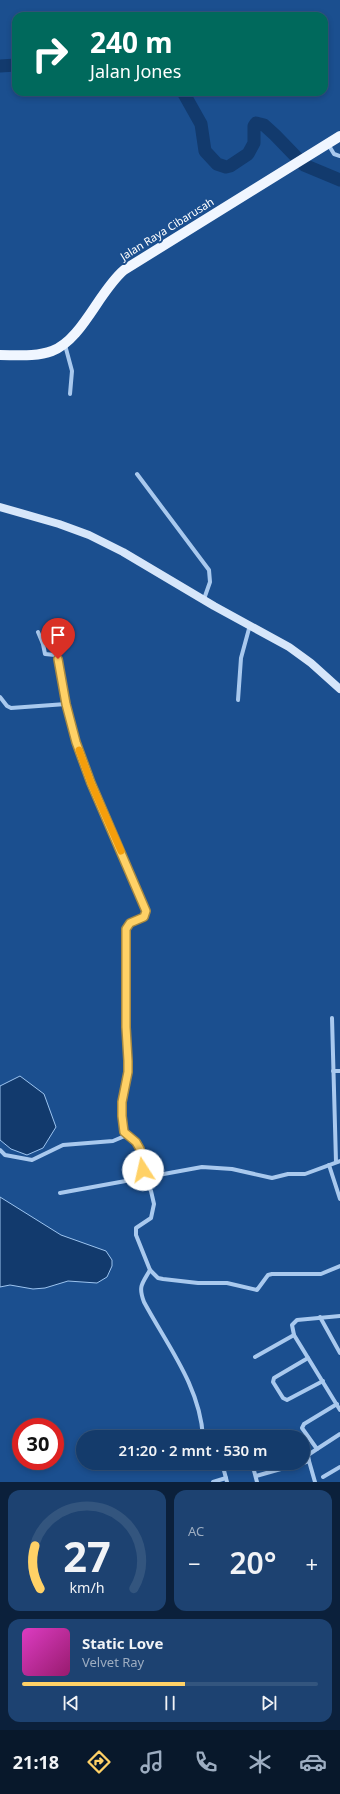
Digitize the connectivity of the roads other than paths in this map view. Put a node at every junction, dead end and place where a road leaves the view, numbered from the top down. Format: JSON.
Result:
{"nodes":[{"id":1,"x":340,"y":136,"type":"edge"},
{"id":2,"x":328,"y":143,"type":"junction"},
{"id":3,"x":340,"y":156,"type":"edge"},
{"id":4,"x":65,"y":344,"type":"junction"},
{"id":5,"x":0,"y":355,"type":"edge"},
{"id":6,"x":70,"y":394,"type":"dead end"},
{"id":7,"x":137,"y":474,"type":"dead end"},
{"id":8,"x":0,"y":507,"type":"edge"},
{"id":9,"x":204,"y":599,"type":"junction"},
{"id":10,"x":250,"y":625,"type":"junction"},
{"id":11,"x":38,"y":632,"type":"dead end"},
{"id":12,"x":340,"y":689,"type":"edge"},
{"id":13,"x":0,"y":697,"type":"edge"},
{"id":14,"x":238,"y":700,"type":"dead end"},
{"id":15,"x":66,"y":704,"type":"junction"},
{"id":16,"x":332,"y":1018,"type":"dead end"},
{"id":17,"x":333,"y":1071,"type":"junction"},
{"id":18,"x":340,"y":1072,"type":"edge"},
{"id":19,"x":127,"y":1135,"type":"junction"},
{"id":20,"x":0,"y":1150,"type":"edge"},
{"id":21,"x":338,"y":1162,"type":"edge"},
{"id":22,"x":329,"y":1165,"type":"junction"},
{"id":23,"x":144,"y":1177,"type":"junction"},
{"id":24,"x":60,"y":1192,"type":"dead end"},
{"id":25,"x":340,"y":1199,"type":"edge"},
{"id":26,"x":340,"y":1266,"type":"edge"},
{"id":27,"x":150,"y":1270,"type":"junction"},
{"id":28,"x":340,"y":1316,"type":"edge"},
{"id":29,"x":320,"y":1317,"type":"junction"},
{"id":30,"x":294,"y":1335,"type":"junction"},
{"id":31,"x":340,"y":1353,"type":"edge"},
{"id":32,"x":255,"y":1357,"type":"dead end"},
{"id":33,"x":308,"y":1358,"type":"junction"},
{"id":34,"x":323,"y":1381,"type":"junction"},
{"id":35,"x":336,"y":1404,"type":"junction"},
{"id":36,"x":340,"y":1410,"type":"edge"},
{"id":37,"x":203,"y":1430,"type":"edge"},
{"id":38,"x":340,"y":1434,"type":"edge"},
{"id":39,"x":317,"y":1449,"type":"junction"},
{"id":40,"x":310,"y":1454,"type":"edge"},
{"id":41,"x":310,"y":1464,"type":"edge"},
{"id":42,"x":340,"y":1467,"type":"edge"},
{"id":43,"x":224,"y":1470,"type":"edge"},
{"id":44,"x":254,"y":1470,"type":"edge"},
{"id":45,"x":275,"y":1470,"type":"edge"},
{"id":46,"x":256,"y":1476,"type":"junction"},
{"id":47,"x":323,"y":1477,"type":"dead end"},
{"id":48,"x":227,"y":1480,"type":"edge"},
{"id":49,"x":212,"y":1482,"type":"edge"},
{"id":50,"x":257,"y":1482,"type":"edge"},
{"id":51,"x":315,"y":1482,"type":"edge"}],
"edges":[{"from":1,"to":2,"type":"main road","name":"Jalan Raya Cibarusah"},
{"from":2,"to":3,"type":"street"},
{"from":2,"to":4,"type":"main road","name":"Jalan Raya Cibarusah"},
{"from":4,"to":5,"type":"main road","name":"Jalan Raya Cibarusah"},
{"from":4,"to":6,"type":"street"},
{"from":7,"to":9,"type":"street"},
{"from":8,"to":9,"type":"street"},
{"from":9,"to":10,"type":"street"},
{"from":10,"to":12,"type":"street"},
{"from":10,"to":14,"type":"street"},
{"from":11,"to":15,"type":"street"},
{"from":13,"to":15,"type":"street"},
{"from":15,"to":19,"type":"street"},
{"from":16,"to":17,"type":"street"},
{"from":17,"to":18,"type":"street"},
{"from":17,"to":21,"type":"street"},
{"from":19,"to":20,"type":"street"},
{"from":19,"to":23,"type":"street"},
{"from":21,"to":22,"type":"street"},
{"from":22,"to":23,"type":"street"},
{"from":22,"to":25,"type":"street"},
{"from":23,"to":24,"type":"street"},
{"from":23,"to":27,"type":"street"},
{"from":26,"to":27,"type":"street"},
{"from":27,"to":37,"type":"street"},
{"from":28,"to":29,"type":"street"},
{"from":29,"to":30,"type":"street"},
{"from":29,"to":31,"type":"street"},
{"from":30,"to":32,"type":"street"},
{"from":30,"to":33,"type":"street"},
{"from":33,"to":34,"type":"street"},
{"from":33,"to":34,"type":"street"},
{"from":34,"to":35,"type":"street"},
{"from":35,"to":36,"type":"street"},
{"from":35,"to":39,"type":"street"},
{"from":38,"to":39,"type":"street"},
{"from":39,"to":40,"type":"street"},
{"from":41,"to":51,"type":"street"},
{"from":42,"to":47,"type":"street"},
{"from":43,"to":48,"type":"street"},
{"from":44,"to":46,"type":"street"},
{"from":45,"to":46,"type":"street"},
{"from":46,"to":50,"type":"street"},
{"from":48,"to":49,"type":"street"}]}
